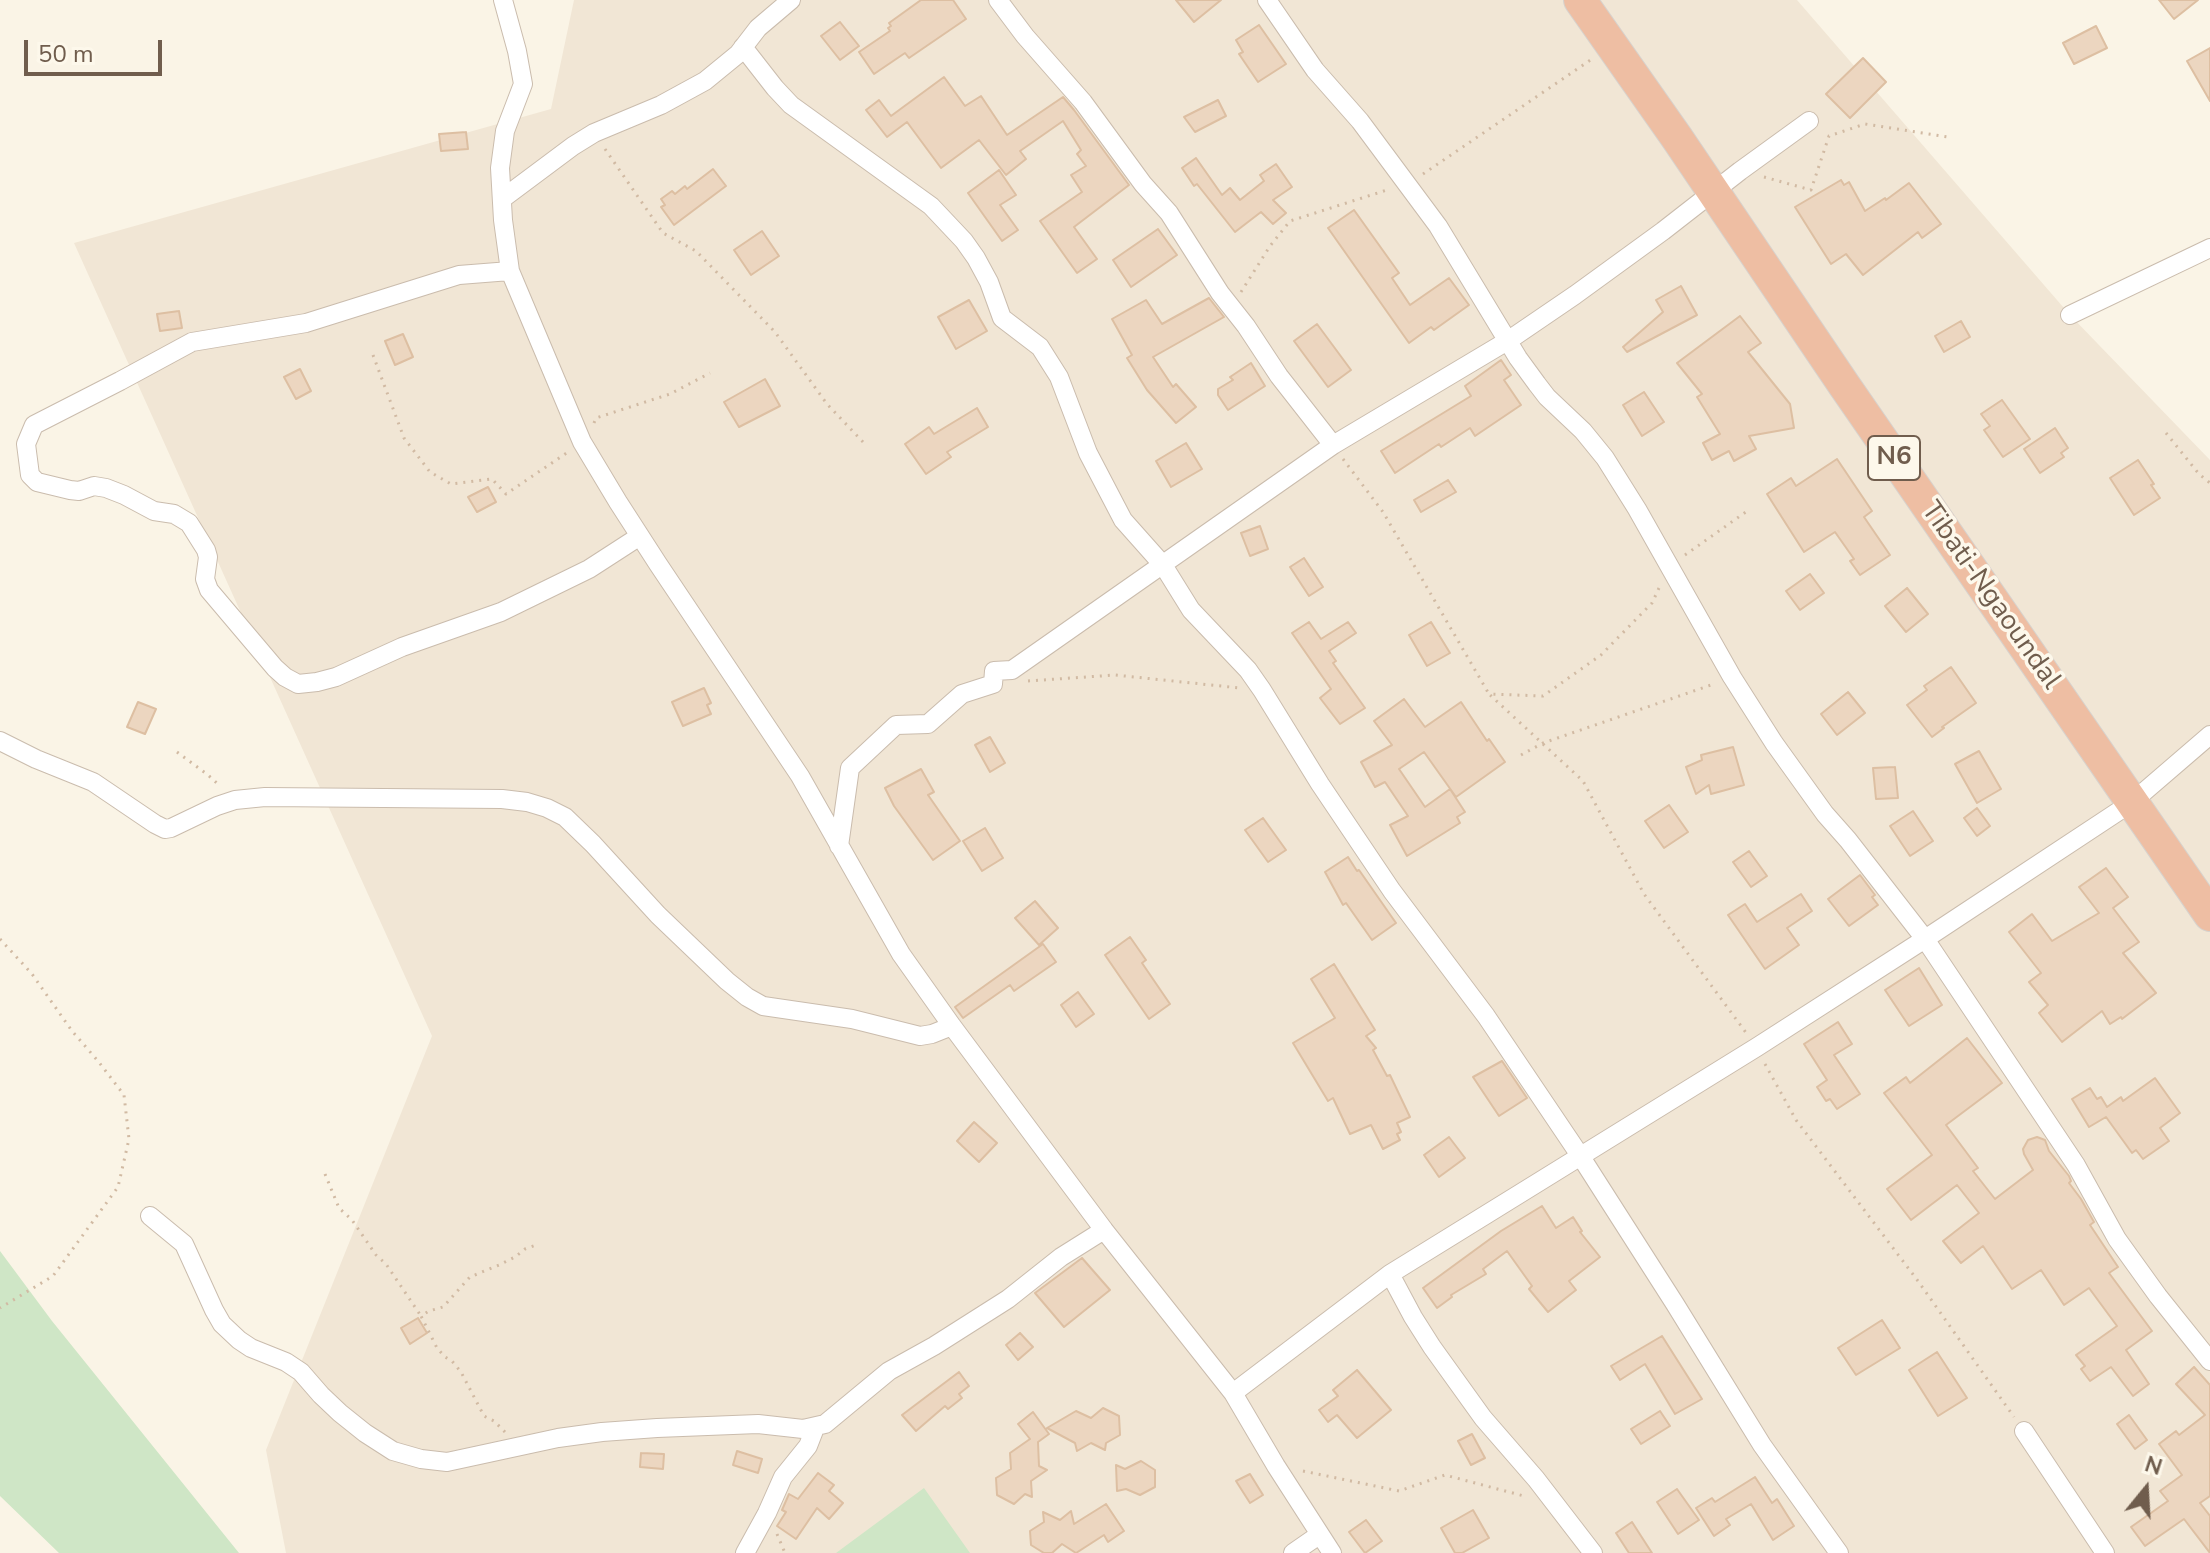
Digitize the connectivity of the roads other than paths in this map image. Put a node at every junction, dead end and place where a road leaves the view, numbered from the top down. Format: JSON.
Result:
{"nodes":[{"id":1,"x":503,"y":0,"type":"edge"},
{"id":2,"x":791,"y":0,"type":"edge"},
{"id":3,"x":998,"y":0,"type":"edge"},
{"id":4,"x":1267,"y":0,"type":"edge"},
{"id":5,"x":1580,"y":0,"type":"edge"},
{"id":6,"x":743,"y":47,"type":"junction"},
{"id":7,"x":1809,"y":121,"type":"dead end"},
{"id":8,"x":1713,"y":192,"type":"junction"},
{"id":9,"x":502,"y":199,"type":"junction"},
{"id":10,"x":2210,"y":248,"type":"edge"},
{"id":11,"x":510,"y":271,"type":"junction"},
{"id":12,"x":2070,"y":315,"type":"dead end"},
{"id":13,"x":1509,"y":340,"type":"junction"},
{"id":14,"x":1333,"y":445,"type":"junction"},
{"id":15,"x":640,"y":536,"type":"junction"},
{"id":16,"x":1163,"y":565,"type":"junction"},
{"id":17,"x":2210,"y":735,"type":"edge"},
{"id":18,"x":0,"y":741,"type":"edge"},
{"id":19,"x":2131,"y":803,"type":"junction"},
{"id":20,"x":839,"y":846,"type":"junction"},
{"id":21,"x":2210,"y":915,"type":"edge"},
{"id":22,"x":1925,"y":939,"type":"junction"},
{"id":23,"x":952,"y":1026,"type":"junction"},
{"id":24,"x":1581,"y":1157,"type":"junction"},
{"id":25,"x":150,"y":1216,"type":"dead end"},
{"id":26,"x":1104,"y":1230,"type":"junction"},
{"id":27,"x":1390,"y":1274,"type":"junction"},
{"id":28,"x":2210,"y":1361,"type":"edge"},
{"id":29,"x":1233,"y":1393,"type":"junction"},
{"id":30,"x":815,"y":1428,"type":"junction"},
{"id":31,"x":2024,"y":1431,"type":"road end"},
{"id":32,"x":1319,"y":1535,"type":"junction"},
{"id":33,"x":745,"y":1553,"type":"edge"},
{"id":34,"x":1293,"y":1553,"type":"edge"},
{"id":35,"x":1332,"y":1553,"type":"edge"},
{"id":36,"x":1593,"y":1553,"type":"edge"},
{"id":37,"x":1839,"y":1553,"type":"edge"},
{"id":38,"x":2105,"y":1553,"type":"edge"}],
"edges":[{"from":1,"to":9,"type":"street"},
{"from":2,"to":6,"type":"street"},
{"from":3,"to":14,"type":"street"},
{"from":4,"to":13,"type":"street"},
{"from":5,"to":8,"type":"highway","name":"Tibati-Ngaoundal","number":"N6"},
{"from":6,"to":9,"type":"street"},
{"from":6,"to":16,"type":"street"},
{"from":7,"to":8,"type":"street"},
{"from":8,"to":13,"type":"street"},
{"from":8,"to":19,"type":"highway","name":"Tibati-Ngaoundal","number":"N6"},
{"from":9,"to":11,"type":"street"},
{"from":10,"to":12,"type":"street"},
{"from":11,"to":15,"type":"street"},
{"from":11,"to":15,"type":"street"},
{"from":13,"to":14,"type":"street"},
{"from":13,"to":22,"type":"street"},
{"from":14,"to":16,"type":"street"},
{"from":15,"to":20,"type":"street"},
{"from":16,"to":20,"type":"street"},
{"from":16,"to":24,"type":"street"},
{"from":17,"to":19,"type":"street"},
{"from":18,"to":23,"type":"street"},
{"from":19,"to":21,"type":"highway","name":"Tibati-Ngaoundal","number":"N6"},
{"from":19,"to":22,"type":"street"},
{"from":20,"to":23,"type":"street"},
{"from":22,"to":24,"type":"street"},
{"from":22,"to":28,"type":"street"},
{"from":23,"to":26,"type":"street"},
{"from":24,"to":27,"type":"street"},
{"from":24,"to":37,"type":"street"},
{"from":25,"to":30,"type":"street"},
{"from":26,"to":29,"type":"street"},
{"from":26,"to":30,"type":"street"},
{"from":27,"to":29,"type":"street"},
{"from":27,"to":36,"type":"street"},
{"from":29,"to":32,"type":"street"},
{"from":30,"to":33,"type":"street"},
{"from":31,"to":38,"type":"street"},
{"from":32,"to":34,"type":"street"},
{"from":32,"to":35,"type":"street"}]}
